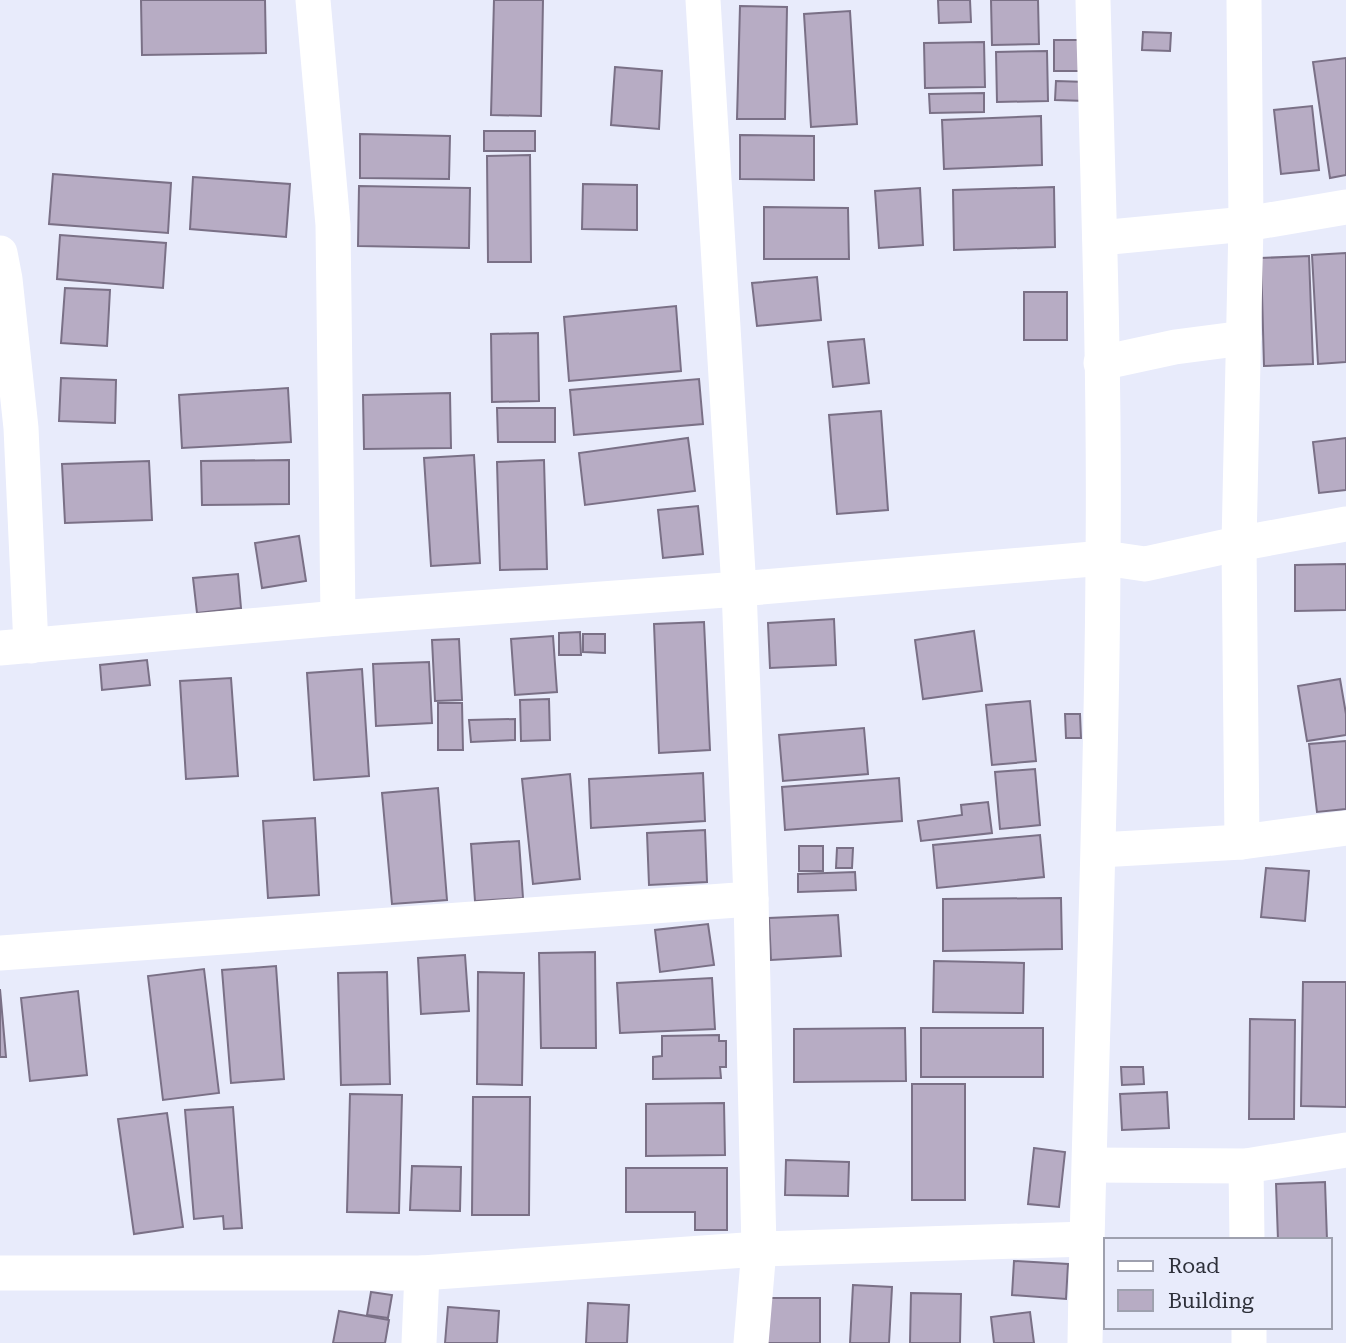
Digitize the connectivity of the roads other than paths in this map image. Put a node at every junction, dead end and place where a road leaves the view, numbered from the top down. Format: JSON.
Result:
{"nodes":[{"id":1,"x":313,"y":0,"type":"edge"},
{"id":2,"x":703,"y":0,"type":"edge"},
{"id":3,"x":1093,"y":0,"type":"edge"},
{"id":4,"x":1244,"y":0,"type":"edge"},
{"id":5,"x":1346,"y":208,"type":"edge"},
{"id":6,"x":1246,"y":224,"type":"junction"},
{"id":7,"x":1100,"y":239,"type":"junction"},
{"id":8,"x":0,"y":253,"type":"edge"},
{"id":9,"x":4,"y":305,"type":"edge"},
{"id":10,"x":1244,"y":338,"type":"junction"},
{"id":11,"x":1101,"y":363,"type":"junction"},
{"id":12,"x":1346,"y":524,"type":"edge"},
{"id":13,"x":1239,"y":544,"type":"junction"},
{"id":14,"x":1104,"y":558,"type":"junction"},
{"id":15,"x":739,"y":589,"type":"junction"},
{"id":16,"x":338,"y":618,"type":"junction"},
{"id":17,"x":15,"y":647,"type":"edge"},
{"id":18,"x":1346,"y":828,"type":"edge"},
{"id":19,"x":1242,"y":842,"type":"junction"},
{"id":20,"x":1099,"y":850,"type":"junction"},
{"id":21,"x":751,"y":899,"type":"junction"},
{"id":22,"x":0,"y":953,"type":"edge"},
{"id":23,"x":1346,"y":1150,"type":"edge"},
{"id":24,"x":1090,"y":1165,"type":"junction"},
{"id":25,"x":1246,"y":1166,"type":"junction"},
{"id":26,"x":1247,"y":1238,"type":"edge"},
{"id":27,"x":1087,"y":1239,"type":"junction"},
{"id":28,"x":759,"y":1249,"type":"junction"},
{"id":29,"x":0,"y":1273,"type":"edge"},
{"id":30,"x":422,"y":1273,"type":"junction"},
{"id":31,"x":419,"y":1343,"type":"edge"},
{"id":32,"x":751,"y":1343,"type":"edge"},
{"id":33,"x":1085,"y":1343,"type":"edge"}],
"edges":[{"from":1,"to":16,"type":"street"},
{"from":2,"to":15,"type":"street"},
{"from":3,"to":7,"type":"street"},
{"from":4,"to":6,"type":"street"},
{"from":5,"to":6,"type":"street"},
{"from":6,"to":7,"type":"street"},
{"from":6,"to":10,"type":"street"},
{"from":7,"to":11,"type":"street"},
{"from":8,"to":9,"type":"street"},
{"from":9,"to":17,"type":"street"},
{"from":10,"to":11,"type":"street"},
{"from":10,"to":13,"type":"street"},
{"from":11,"to":14,"type":"street"},
{"from":12,"to":13,"type":"street"},
{"from":13,"to":14,"type":"street"},
{"from":13,"to":19,"type":"street"},
{"from":14,"to":15,"type":"street"},
{"from":14,"to":20,"type":"street"},
{"from":15,"to":16,"type":"street"},
{"from":15,"to":21,"type":"street"},
{"from":16,"to":17,"type":"street"},
{"from":18,"to":19,"type":"street"},
{"from":19,"to":20,"type":"street"},
{"from":20,"to":24,"type":"street"},
{"from":21,"to":22,"type":"street"},
{"from":21,"to":28,"type":"street"},
{"from":23,"to":25,"type":"street"},
{"from":24,"to":25,"type":"street"},
{"from":24,"to":27,"type":"street"},
{"from":25,"to":26,"type":"street"},
{"from":27,"to":28,"type":"street"},
{"from":27,"to":33,"type":"street"},
{"from":28,"to":30,"type":"street"},
{"from":28,"to":32,"type":"street"},
{"from":29,"to":30,"type":"street"},
{"from":30,"to":31,"type":"street"}]}
